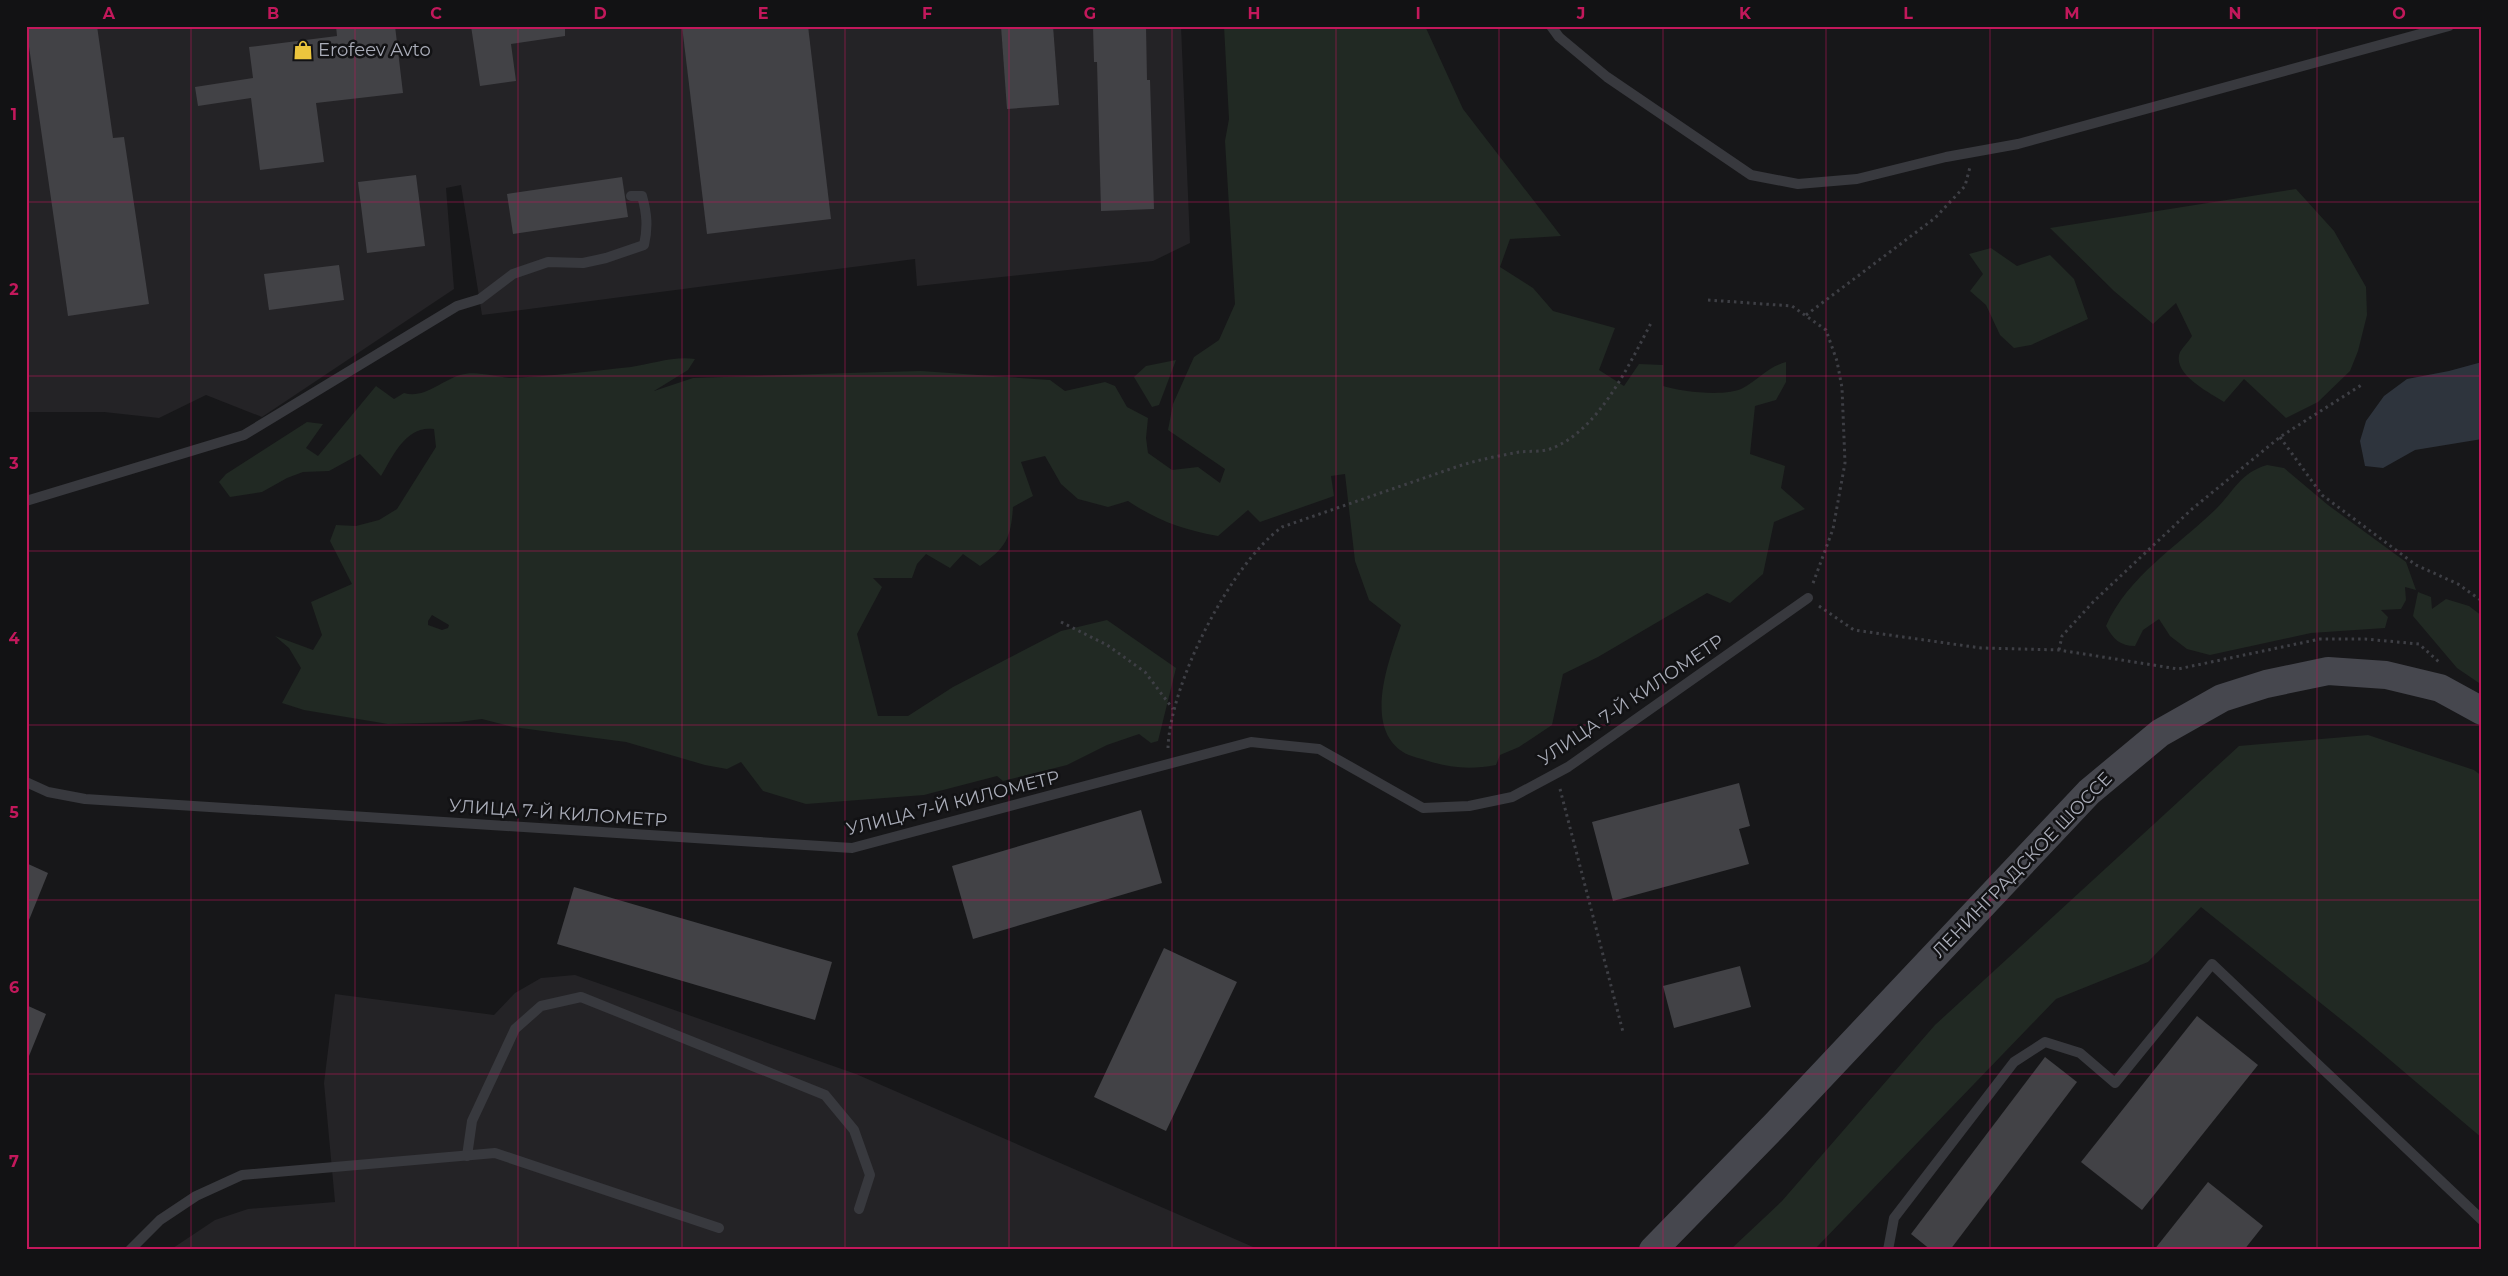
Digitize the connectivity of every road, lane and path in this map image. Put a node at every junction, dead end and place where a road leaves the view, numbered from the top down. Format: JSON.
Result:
{"nodes":[{"id":1,"x":1551,"y":26,"type":"edge"},
{"id":2,"x":2449,"y":26,"type":"edge"},
{"id":3,"x":1973,"y":152,"type":"junction"},
{"id":4,"x":631,"y":196,"type":"dead end"},
{"id":5,"x":1708,"y":300,"type":"dead end"},
{"id":6,"x":1806,"y":315,"type":"junction"},
{"id":7,"x":1651,"y":323,"type":"dead end"},
{"id":8,"x":2364,"y":384,"type":"dead end"},
{"id":9,"x":2280,"y":437,"type":"junction"},
{"id":10,"x":26,"y":501,"type":"edge"},
{"id":11,"x":1808,"y":598,"type":"junction"},
{"id":12,"x":2482,"y":601,"type":"edge"},
{"id":13,"x":1061,"y":622,"type":"dead end"},
{"id":14,"x":2060,"y":650,"type":"junction"},
{"id":15,"x":2446,"y":668,"type":"dead end"},
{"id":16,"x":1173,"y":709,"type":"junction"},
{"id":17,"x":2482,"y":711,"type":"edge"},
{"id":18,"x":1168,"y":764,"type":"junction"},
{"id":19,"x":1556,"y":774,"type":"junction"},
{"id":20,"x":26,"y":782,"type":"edge"},
{"id":21,"x":1623,"y":1032,"type":"dead end"},
{"id":22,"x":467,"y":1156,"type":"junction"},
{"id":23,"x":859,"y":1209,"type":"dead end"},
{"id":24,"x":2482,"y":1220,"type":"edge"},
{"id":25,"x":719,"y":1228,"type":"dead end"},
{"id":26,"x":130,"y":1250,"type":"edge"},
{"id":27,"x":1653,"y":1250,"type":"edge"},
{"id":28,"x":1888,"y":1250,"type":"edge"}],
"edges":[{"from":1,"to":3,"type":"lane"},
{"from":2,"to":3,"type":"lane"},
{"from":3,"to":6,"type":"path"},
{"from":4,"to":10,"type":"lane"},
{"from":5,"to":6,"type":"path"},
{"from":6,"to":11,"type":"path"},
{"from":7,"to":16,"type":"path"},
{"from":8,"to":9,"type":"path"},
{"from":9,"to":12,"type":"path"},
{"from":9,"to":14,"type":"path"},
{"from":11,"to":14,"type":"path"},
{"from":11,"to":19,"type":"lane","name":"УЛИЦА 7-Й КИЛОМЕТР"},
{"from":13,"to":16,"type":"path"},
{"from":14,"to":15,"type":"path"},
{"from":16,"to":18,"type":"path"},
{"from":17,"to":27,"type":"main road","name":"ЛЕНИНГРАДСКОЕ ШОССЕ"},
{"from":18,"to":19,"type":"lane","name":"УЛИЦА 7-Й КИЛОМЕТР"},
{"from":18,"to":20,"type":"lane","name":"УЛИЦА 7-Й КИЛОМЕТР"},
{"from":19,"to":21,"type":"path"},
{"from":22,"to":23,"type":"lane"},
{"from":22,"to":25,"type":"lane"},
{"from":22,"to":26,"type":"lane"},
{"from":24,"to":28,"type":"lane"}]}
